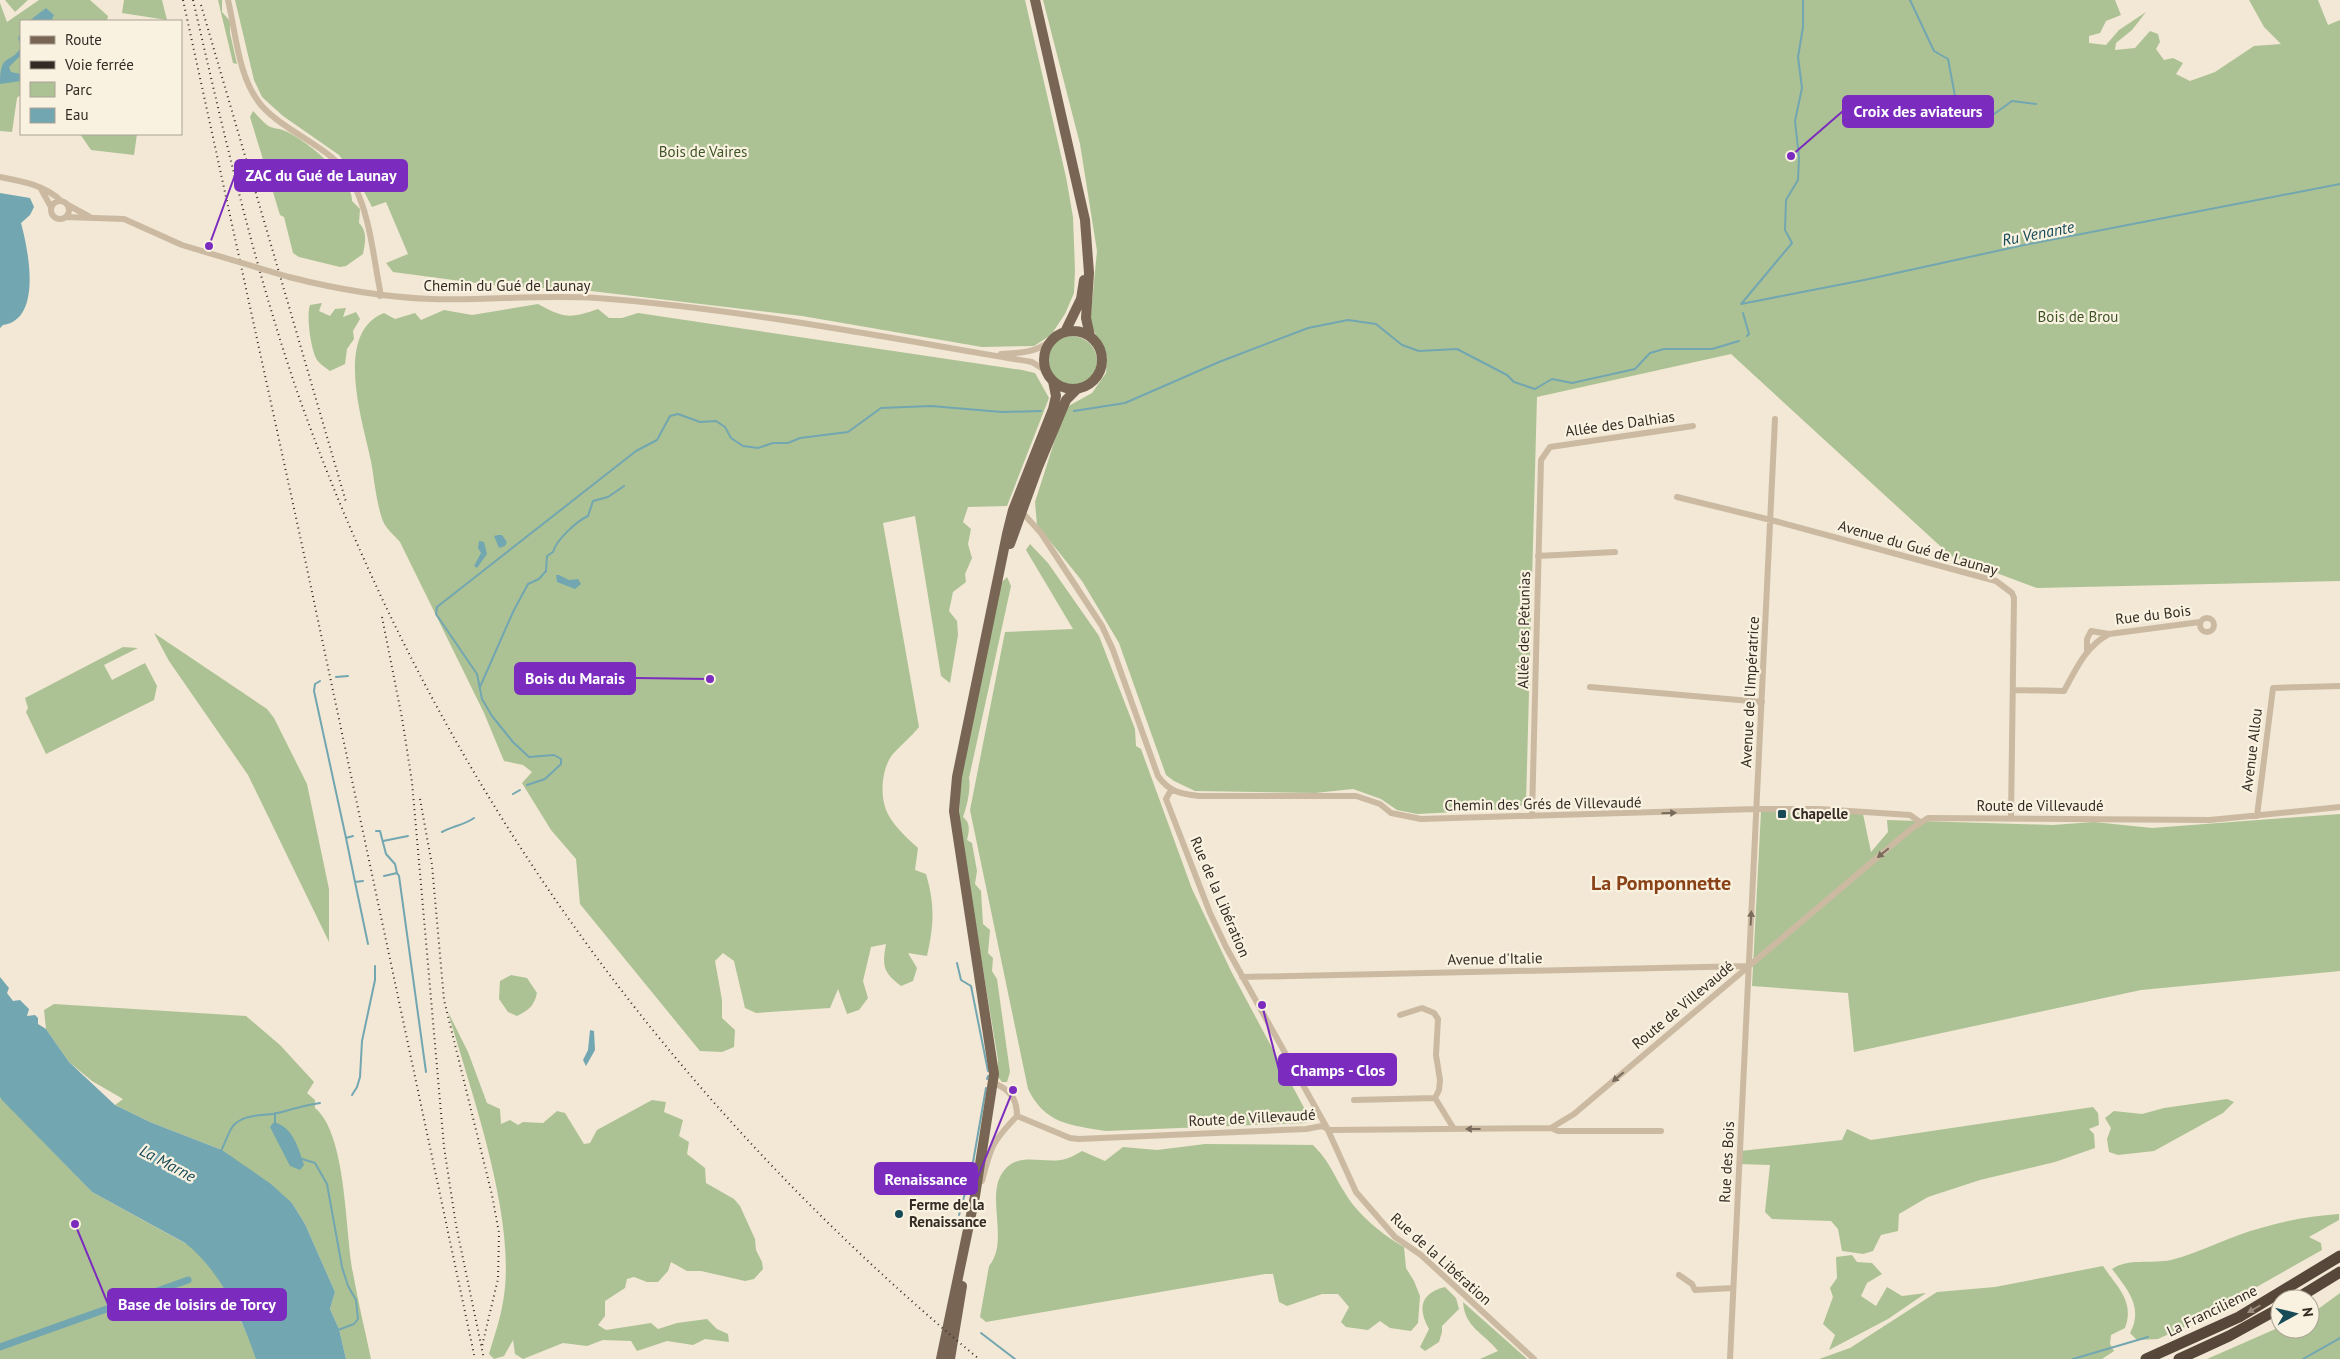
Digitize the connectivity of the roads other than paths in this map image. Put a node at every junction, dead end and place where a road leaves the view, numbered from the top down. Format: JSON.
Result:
{"nodes":[{"id":1,"x":228,"y":0,"type":"edge"},
{"id":2,"x":1035,"y":0,"type":"edge"},
{"id":3,"x":0,"y":177,"type":"edge"},
{"id":4,"x":41,"y":188,"type":"junction"},
{"id":5,"x":61,"y":201,"type":"junction"},
{"id":6,"x":68,"y":205,"type":"junction"},
{"id":7,"x":51,"y":207,"type":"junction"},
{"id":8,"x":66,"y":217,"type":"junction"},
{"id":9,"x":91,"y":217,"type":"junction"},
{"id":10,"x":1088,"y":247,"type":"junction"},
{"id":11,"x":380,"y":296,"type":"junction"},
{"id":12,"x":1065,"y":332,"type":"junction"},
{"id":13,"x":1090,"y":336,"type":"junction"},
{"id":14,"x":1050,"y":342,"type":"junction"},
{"id":15,"x":990,"y":355,"type":"junction"},
{"id":16,"x":1046,"y":371,"type":"junction"},
{"id":17,"x":1053,"y":381,"type":"junction"},
{"id":18,"x":1076,"y":389,"type":"junction"},
{"id":19,"x":1775,"y":419,"type":"dead end"},
{"id":20,"x":1693,"y":426,"type":"dead end"},
{"id":21,"x":1550,"y":447,"type":"joint"},
{"id":22,"x":1032,"y":461,"type":"junction"},
{"id":23,"x":1677,"y":497,"type":"dead end"},
{"id":24,"x":1022,"y":511,"type":"junction"},
{"id":25,"x":1771,"y":520,"type":"junction"},
{"id":26,"x":1615,"y":552,"type":"dead end"},
{"id":27,"x":1538,"y":556,"type":"junction"},
{"id":28,"x":1001,"y":566,"type":"junction"},
{"id":29,"x":2200,"y":622,"type":"dead end"},
{"id":30,"x":2109,"y":634,"type":"junction"},
{"id":31,"x":2087,"y":650,"type":"junction"},
{"id":32,"x":2340,"y":686,"type":"edge"},
{"id":33,"x":1590,"y":687,"type":"dead end"},
{"id":34,"x":2014,"y":690,"type":"junction"},
{"id":35,"x":1762,"y":702,"type":"junction"},
{"id":36,"x":1171,"y":790,"type":"junction"},
{"id":37,"x":2340,"y":807,"type":"edge"},
{"id":38,"x":1756,"y":809,"type":"junction"},
{"id":39,"x":1532,"y":816,"type":"junction"},
{"id":40,"x":2257,"y":816,"type":"junction"},
{"id":41,"x":2011,"y":818,"type":"junction"},
{"id":42,"x":1920,"y":822,"type":"junction"},
{"id":43,"x":1749,"y":966,"type":"junction"},
{"id":44,"x":1242,"y":977,"type":"junction"},
{"id":45,"x":1400,"y":1015,"type":"dead end"},
{"id":46,"x":994,"y":1083,"type":"junction"},
{"id":47,"x":1435,"y":1098,"type":"junction"},
{"id":48,"x":1354,"y":1100,"type":"dead end"},
{"id":49,"x":1018,"y":1116,"type":"junction"},
{"id":50,"x":1327,"y":1128,"type":"junction"},
{"id":51,"x":1551,"y":1128,"type":"junction"},
{"id":52,"x":1454,"y":1129,"type":"junction"},
{"id":53,"x":1661,"y":1131,"type":"dead end"},
{"id":54,"x":979,"y":1192,"type":"junction"},
{"id":55,"x":2340,"y":1256,"type":"edge"},
{"id":56,"x":2340,"y":1272,"type":"edge"},
{"id":57,"x":1679,"y":1275,"type":"dead end"},
{"id":58,"x":1733,"y":1288,"type":"junction"},
{"id":59,"x":2312,"y":1289,"type":"edge"},
{"id":60,"x":2270,"y":1313,"type":"edge"},
{"id":61,"x":941,"y":1359,"type":"edge"},
{"id":62,"x":950,"y":1359,"type":"edge"},
{"id":63,"x":1534,"y":1359,"type":"edge"},
{"id":64,"x":1730,"y":1359,"type":"edge"},
{"id":65,"x":2146,"y":1359,"type":"edge"},
{"id":66,"x":2178,"y":1359,"type":"edge"}],
"edges":[{"from":1,"to":11,"type":"street"},
{"from":2,"to":10,"type":"main road"},
{"from":3,"to":4,"type":"street"},
{"from":4,"to":5,"type":"street"},
{"from":4,"to":7,"type":"street"},
{"from":5,"to":6,"type":"street"},
{"from":5,"to":7,"type":"street"},
{"from":6,"to":8,"type":"street"},
{"from":6,"to":9,"type":"street","name":"Chemin du Gué de Launay"},
{"from":7,"to":8,"type":"street"},
{"from":8,"to":9,"type":"street","name":"Chemin du Gué de Launay"},
{"from":9,"to":11,"type":"street","name":"Chemin du Gué de Launay","bridge":true},
{"from":10,"to":12,"type":"main road"},
{"from":10,"to":13,"type":"main road"},
{"from":11,"to":15,"type":"street","name":"Chemin du Gué de Launay"},
{"from":12,"to":13,"type":"main road"},
{"from":12,"to":14,"type":"main road"},
{"from":13,"to":18,"type":"main road"},
{"from":14,"to":15,"type":"street","name":"Chemin du Gué de Launay"},
{"from":14,"to":16,"type":"main road"},
{"from":15,"to":16,"type":"street","name":"Chemin du Gué de Launay"},
{"from":16,"to":17,"type":"main road"},
{"from":17,"to":18,"type":"main road"},
{"from":17,"to":22,"type":"main road"},
{"from":18,"to":24,"type":"main road"},
{"from":19,"to":25,"type":"street","name":"Avenue de l'Impératrice"},
{"from":20,"to":21,"type":"street","name":"Allée des Dalhias"},
{"from":21,"to":27,"type":"street","name":"Allée des Pétunias"},
{"from":22,"to":24,"type":"street"},
{"from":22,"to":28,"type":"main road"},
{"from":23,"to":25,"type":"street","name":"Avenue du Gué de Launay"},
{"from":24,"to":28,"type":"main road"},
{"from":24,"to":36,"type":"street"},
{"from":25,"to":34,"type":"street","name":"Avenue du Gué de Launay"},
{"from":25,"to":35,"type":"street","name":"Avenue de l'Impératrice"},
{"from":26,"to":27,"type":"street"},
{"from":27,"to":39,"type":"street","name":"Allée des Pétunias"},
{"from":28,"to":46,"type":"main road"},
{"from":29,"to":30,"type":"street","name":"Rue du Bois"},
{"from":30,"to":31,"type":"street","name":"Rue du Bois"},
{"from":30,"to":31,"type":"street","name":"Rue du Bois"},
{"from":31,"to":34,"type":"street","name":"Rue du Bois"},
{"from":32,"to":40,"type":"street","name":"Avenue Allou"},
{"from":33,"to":35,"type":"street"},
{"from":34,"to":41,"type":"street","name":"Avenue du Gué de Launay"},
{"from":35,"to":38,"type":"street","name":"Avenue de l'Impératrice"},
{"from":36,"to":39,"type":"street","name":"Chemin des Grés de Villevaudé"},
{"from":36,"to":44,"type":"street","name":"Rue de la Libération"},
{"from":37,"to":40,"type":"street","name":"Route de Villevaudé"},
{"from":39,"to":38,"type":"street","name":"Chemin des Grés de Villevaudé","one_way":true},
{"from":38,"to":42,"type":"street","name":"Chemin des Grés de Villevaudé"},
{"from":43,"to":38,"type":"street","name":"Avenue de l'Impératrice","one_way":true},
{"from":40,"to":41,"type":"street","name":"Route de Villevaudé"},
{"from":41,"to":42,"type":"street","name":"Route de Villevaudé"},
{"from":42,"to":43,"type":"street","name":"Route de Villevaudé","one_way":true},
{"from":43,"to":44,"type":"street","name":"Avenue d'Italie"},
{"from":43,"to":51,"type":"street","name":"Route de Villevaudé","one_way":true},
{"from":43,"to":58,"type":"street","name":"Rue des Bois"},
{"from":44,"to":50,"type":"street","name":"Rue de la Libération"},
{"from":45,"to":47,"type":"street"},
{"from":46,"to":49,"type":"street"},
{"from":46,"to":54,"type":"main road"},
{"from":46,"to":61,"type":"main road"},
{"from":47,"to":48,"type":"street"},
{"from":47,"to":52,"type":"street"},
{"from":49,"to":50,"type":"street","name":"Route de Villevaudé"},
{"from":49,"to":54,"type":"street"},
{"from":50,"to":52,"type":"street","name":"Route de Villevaudé"},
{"from":50,"to":63,"type":"street","name":"Rue de la Libération"},
{"from":51,"to":52,"type":"street","name":"Route de Villevaudé","one_way":true},
{"from":51,"to":53,"type":"street"},
{"from":54,"to":62,"type":"main road"},
{"from":55,"to":65,"type":"highway","name":"La Francilienne","one_way":true},
{"from":56,"to":59,"type":"highway"},
{"from":57,"to":58,"type":"street"},
{"from":58,"to":64,"type":"street","name":"Rue des Bois"},
{"from":60,"to":66,"type":"highway","name":"La Francilienne"}]}
